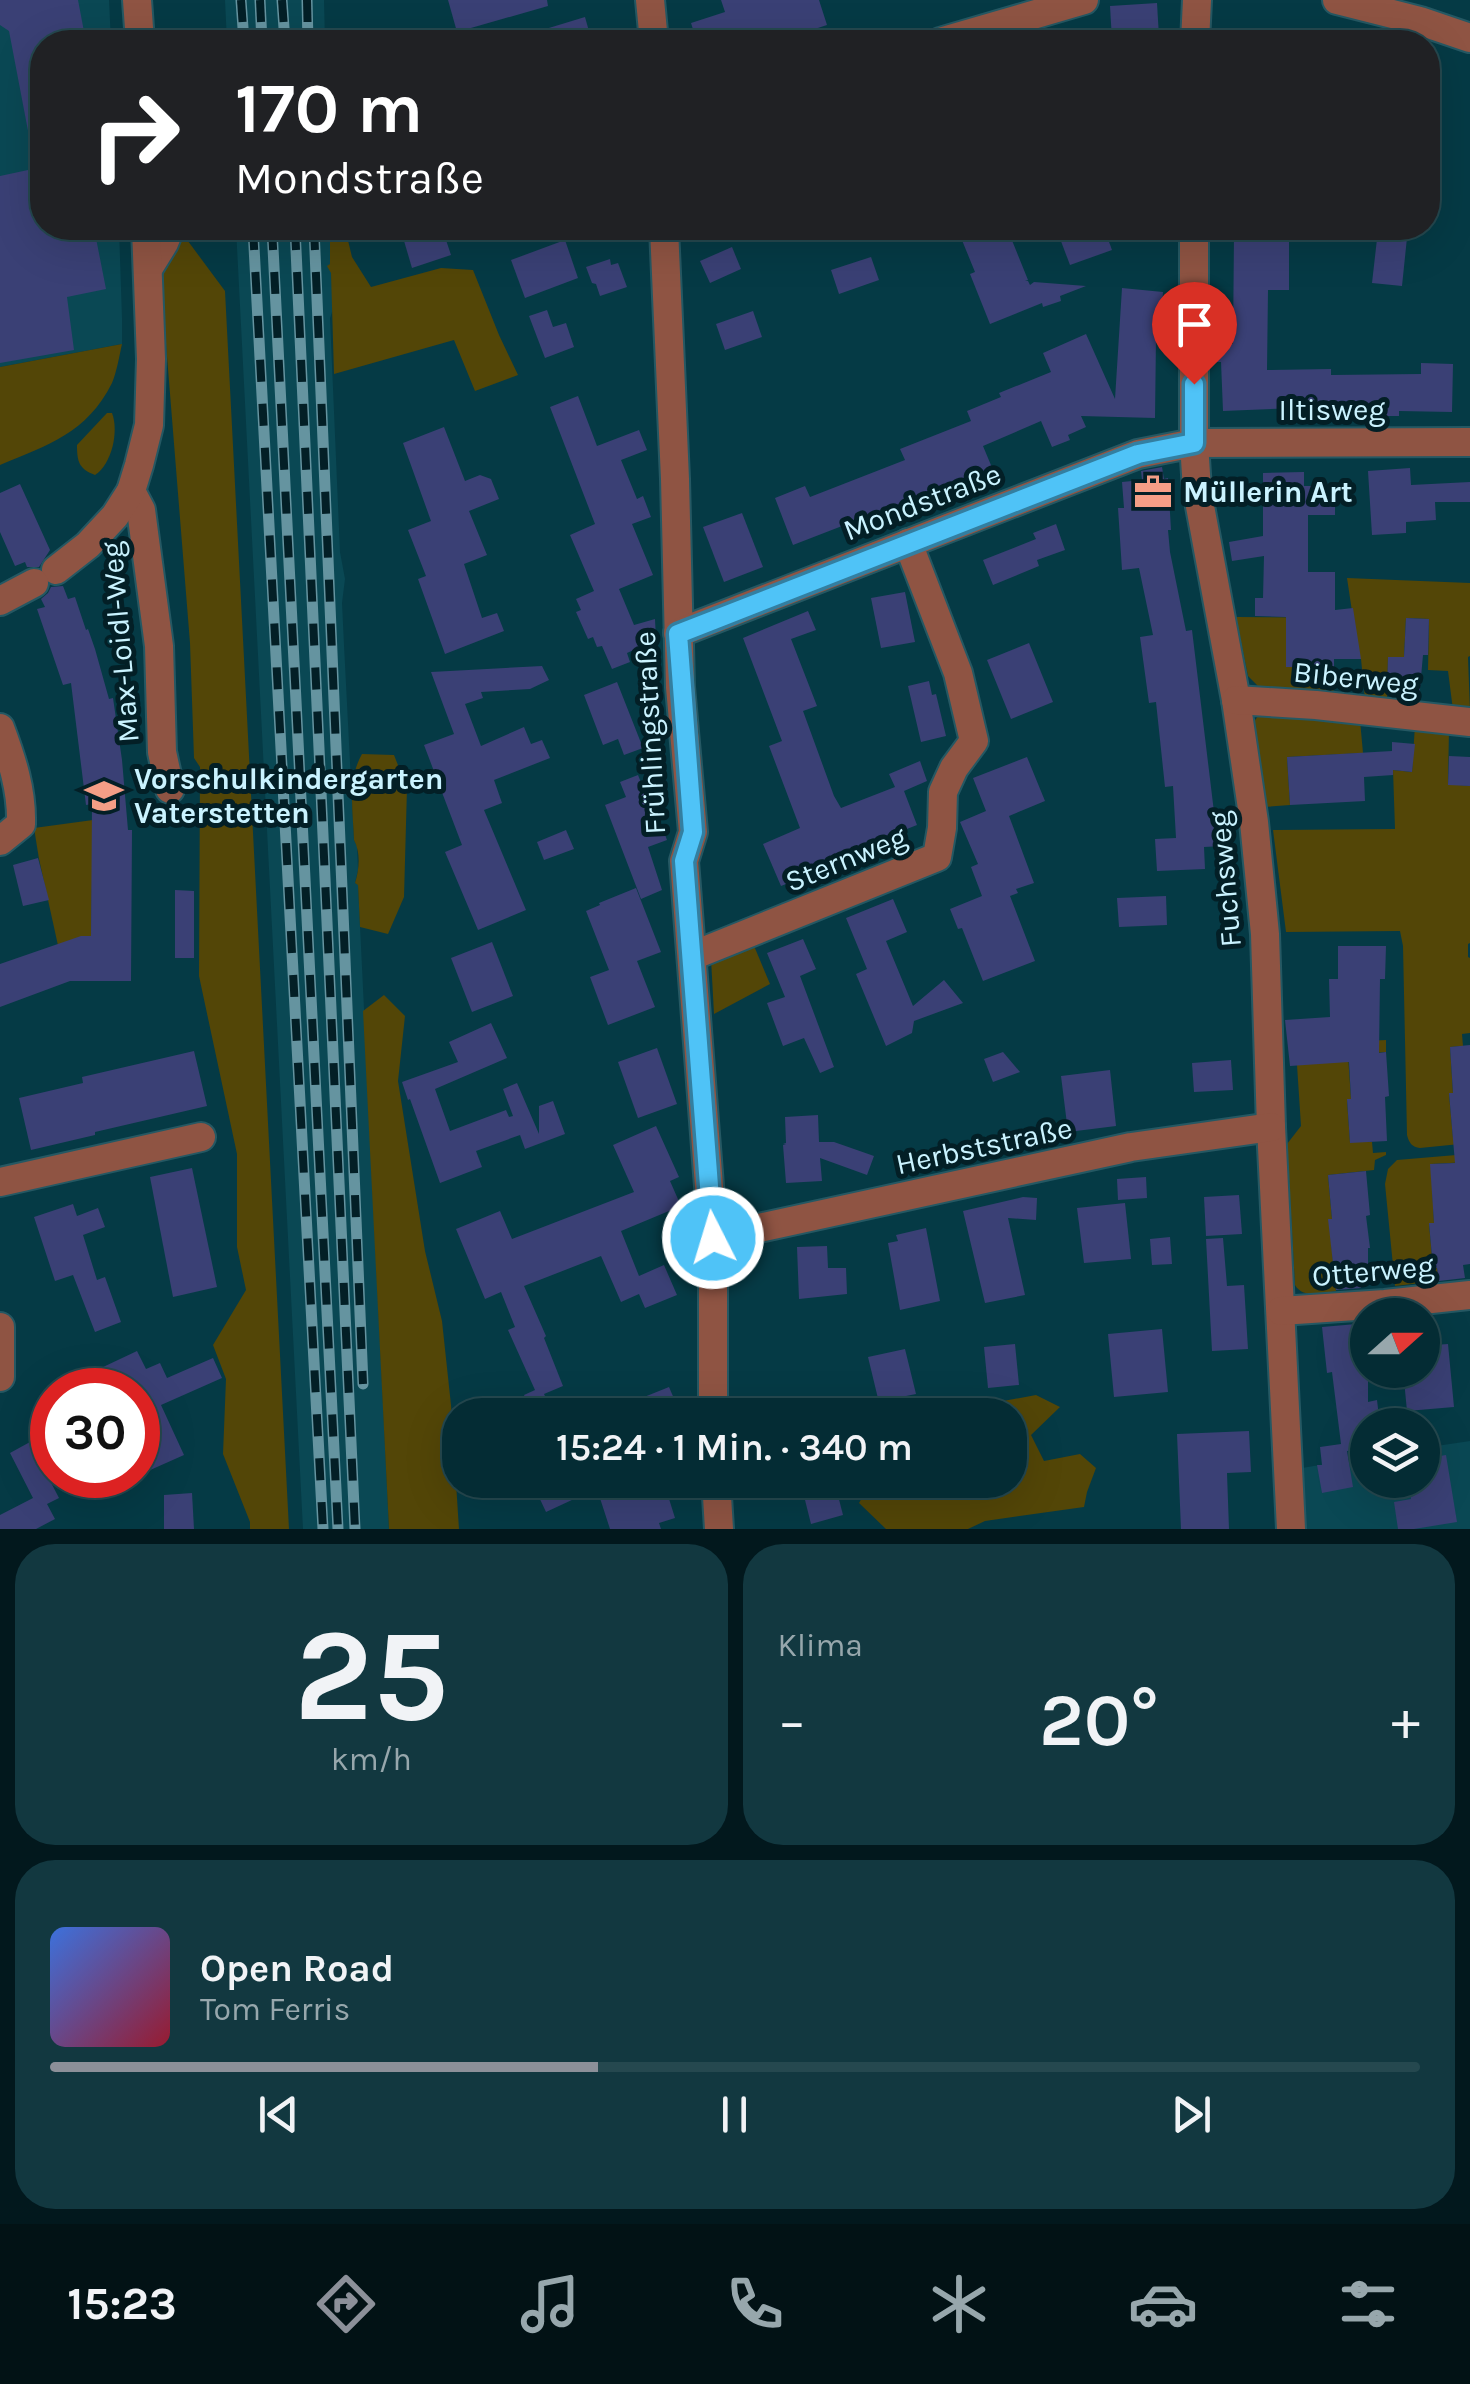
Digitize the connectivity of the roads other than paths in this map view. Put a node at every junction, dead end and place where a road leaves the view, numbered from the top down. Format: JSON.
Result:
{"nodes":[{"id":1,"x":137,"y":0,"type":"edge"},
{"id":2,"x":650,"y":0,"type":"edge"},
{"id":3,"x":1084,"y":0,"type":"edge"},
{"id":4,"x":1197,"y":0,"type":"edge"},
{"id":5,"x":1337,"y":0,"type":"edge"},
{"id":6,"x":140,"y":30,"type":"edge"},
{"id":7,"x":653,"y":30,"type":"edge"},
{"id":8,"x":981,"y":30,"type":"edge"},
{"id":9,"x":1196,"y":30,"type":"edge"},
{"id":10,"x":1470,"y":38,"type":"edge"},
{"id":11,"x":147,"y":240,"type":"edge"},
{"id":12,"x":165,"y":240,"type":"edge"},
{"id":13,"x":665,"y":240,"type":"edge"},
{"id":14,"x":1194,"y":240,"type":"edge"},
{"id":15,"x":148,"y":268,"type":"junction"},
{"id":16,"x":1470,"y":442,"type":"edge"},
{"id":17,"x":1194,"y":443,"type":"junction"},
{"id":18,"x":131,"y":491,"type":"junction"},
{"id":19,"x":908,"y":543,"type":"junction"},
{"id":20,"x":0,"y":601,"type":"edge"},
{"id":21,"x":678,"y":634,"type":"junction"},
{"id":22,"x":1236,"y":700,"type":"junction"},
{"id":23,"x":1470,"y":722,"type":"edge"},
{"id":24,"x":0,"y":728,"type":"edge"},
{"id":25,"x":170,"y":790,"type":"dead end"},
{"id":26,"x":0,"y":842,"type":"edge"},
{"id":27,"x":692,"y":956,"type":"junction"},
{"id":28,"x":1271,"y":1128,"type":"junction"},
{"id":29,"x":201,"y":1137,"type":"dead end"},
{"id":30,"x":0,"y":1182,"type":"edge"},
{"id":31,"x":713,"y":1238,"type":"junction"},
{"id":32,"x":1470,"y":1295,"type":"edge"},
{"id":33,"x":1281,"y":1311,"type":"junction"},
{"id":34,"x":0,"y":1328,"type":"edge"},
{"id":35,"x":0,"y":1376,"type":"edge"},
{"id":36,"x":713,"y":1398,"type":"edge"},
{"id":37,"x":717,"y":1498,"type":"edge"},
{"id":38,"x":719,"y":1529,"type":"edge"},
{"id":39,"x":1291,"y":1529,"type":"edge"}],
"edges":[{"from":1,"to":6,"type":"street"},
{"from":2,"to":7,"type":"street"},
{"from":3,"to":8,"type":"street"},
{"from":4,"to":9,"type":"street"},
{"from":5,"to":10,"type":"street"},
{"from":11,"to":15,"type":"street"},
{"from":12,"to":15,"type":"street"},
{"from":13,"to":21,"type":"street","name":"Frühlingstraße"},
{"from":14,"to":17,"type":"street","name":"Fuchsweg"},
{"from":15,"to":18,"type":"street"},
{"from":16,"to":17,"type":"street","name":"Iltisweg"},
{"from":17,"to":19,"type":"street","name":"Mondstraße"},
{"from":17,"to":22,"type":"street","name":"Fuchsweg"},
{"from":18,"to":20,"type":"street"},
{"from":18,"to":25,"type":"street","name":"Max-Loidl-Weg"},
{"from":19,"to":21,"type":"street","name":"Mondstraße"},
{"from":19,"to":27,"type":"street","name":"Sternweg"},
{"from":21,"to":27,"type":"street","name":"Frühlingstraße"},
{"from":22,"to":23,"type":"street","name":"Biberweg"},
{"from":22,"to":28,"type":"street","name":"Fuchsweg"},
{"from":24,"to":26,"type":"street"},
{"from":27,"to":31,"type":"street","name":"Frühlingstraße"},
{"from":28,"to":31,"type":"street","name":"Herbststraße"},
{"from":28,"to":33,"type":"street","name":"Fuchsweg"},
{"from":29,"to":30,"type":"street"},
{"from":31,"to":36,"type":"street","name":"Frühlingstraße"},
{"from":32,"to":33,"type":"street","name":"Otterweg"},
{"from":33,"to":39,"type":"street","name":"Fuchsweg"},
{"from":34,"to":35,"type":"street"},
{"from":37,"to":38,"type":"street"}]}
